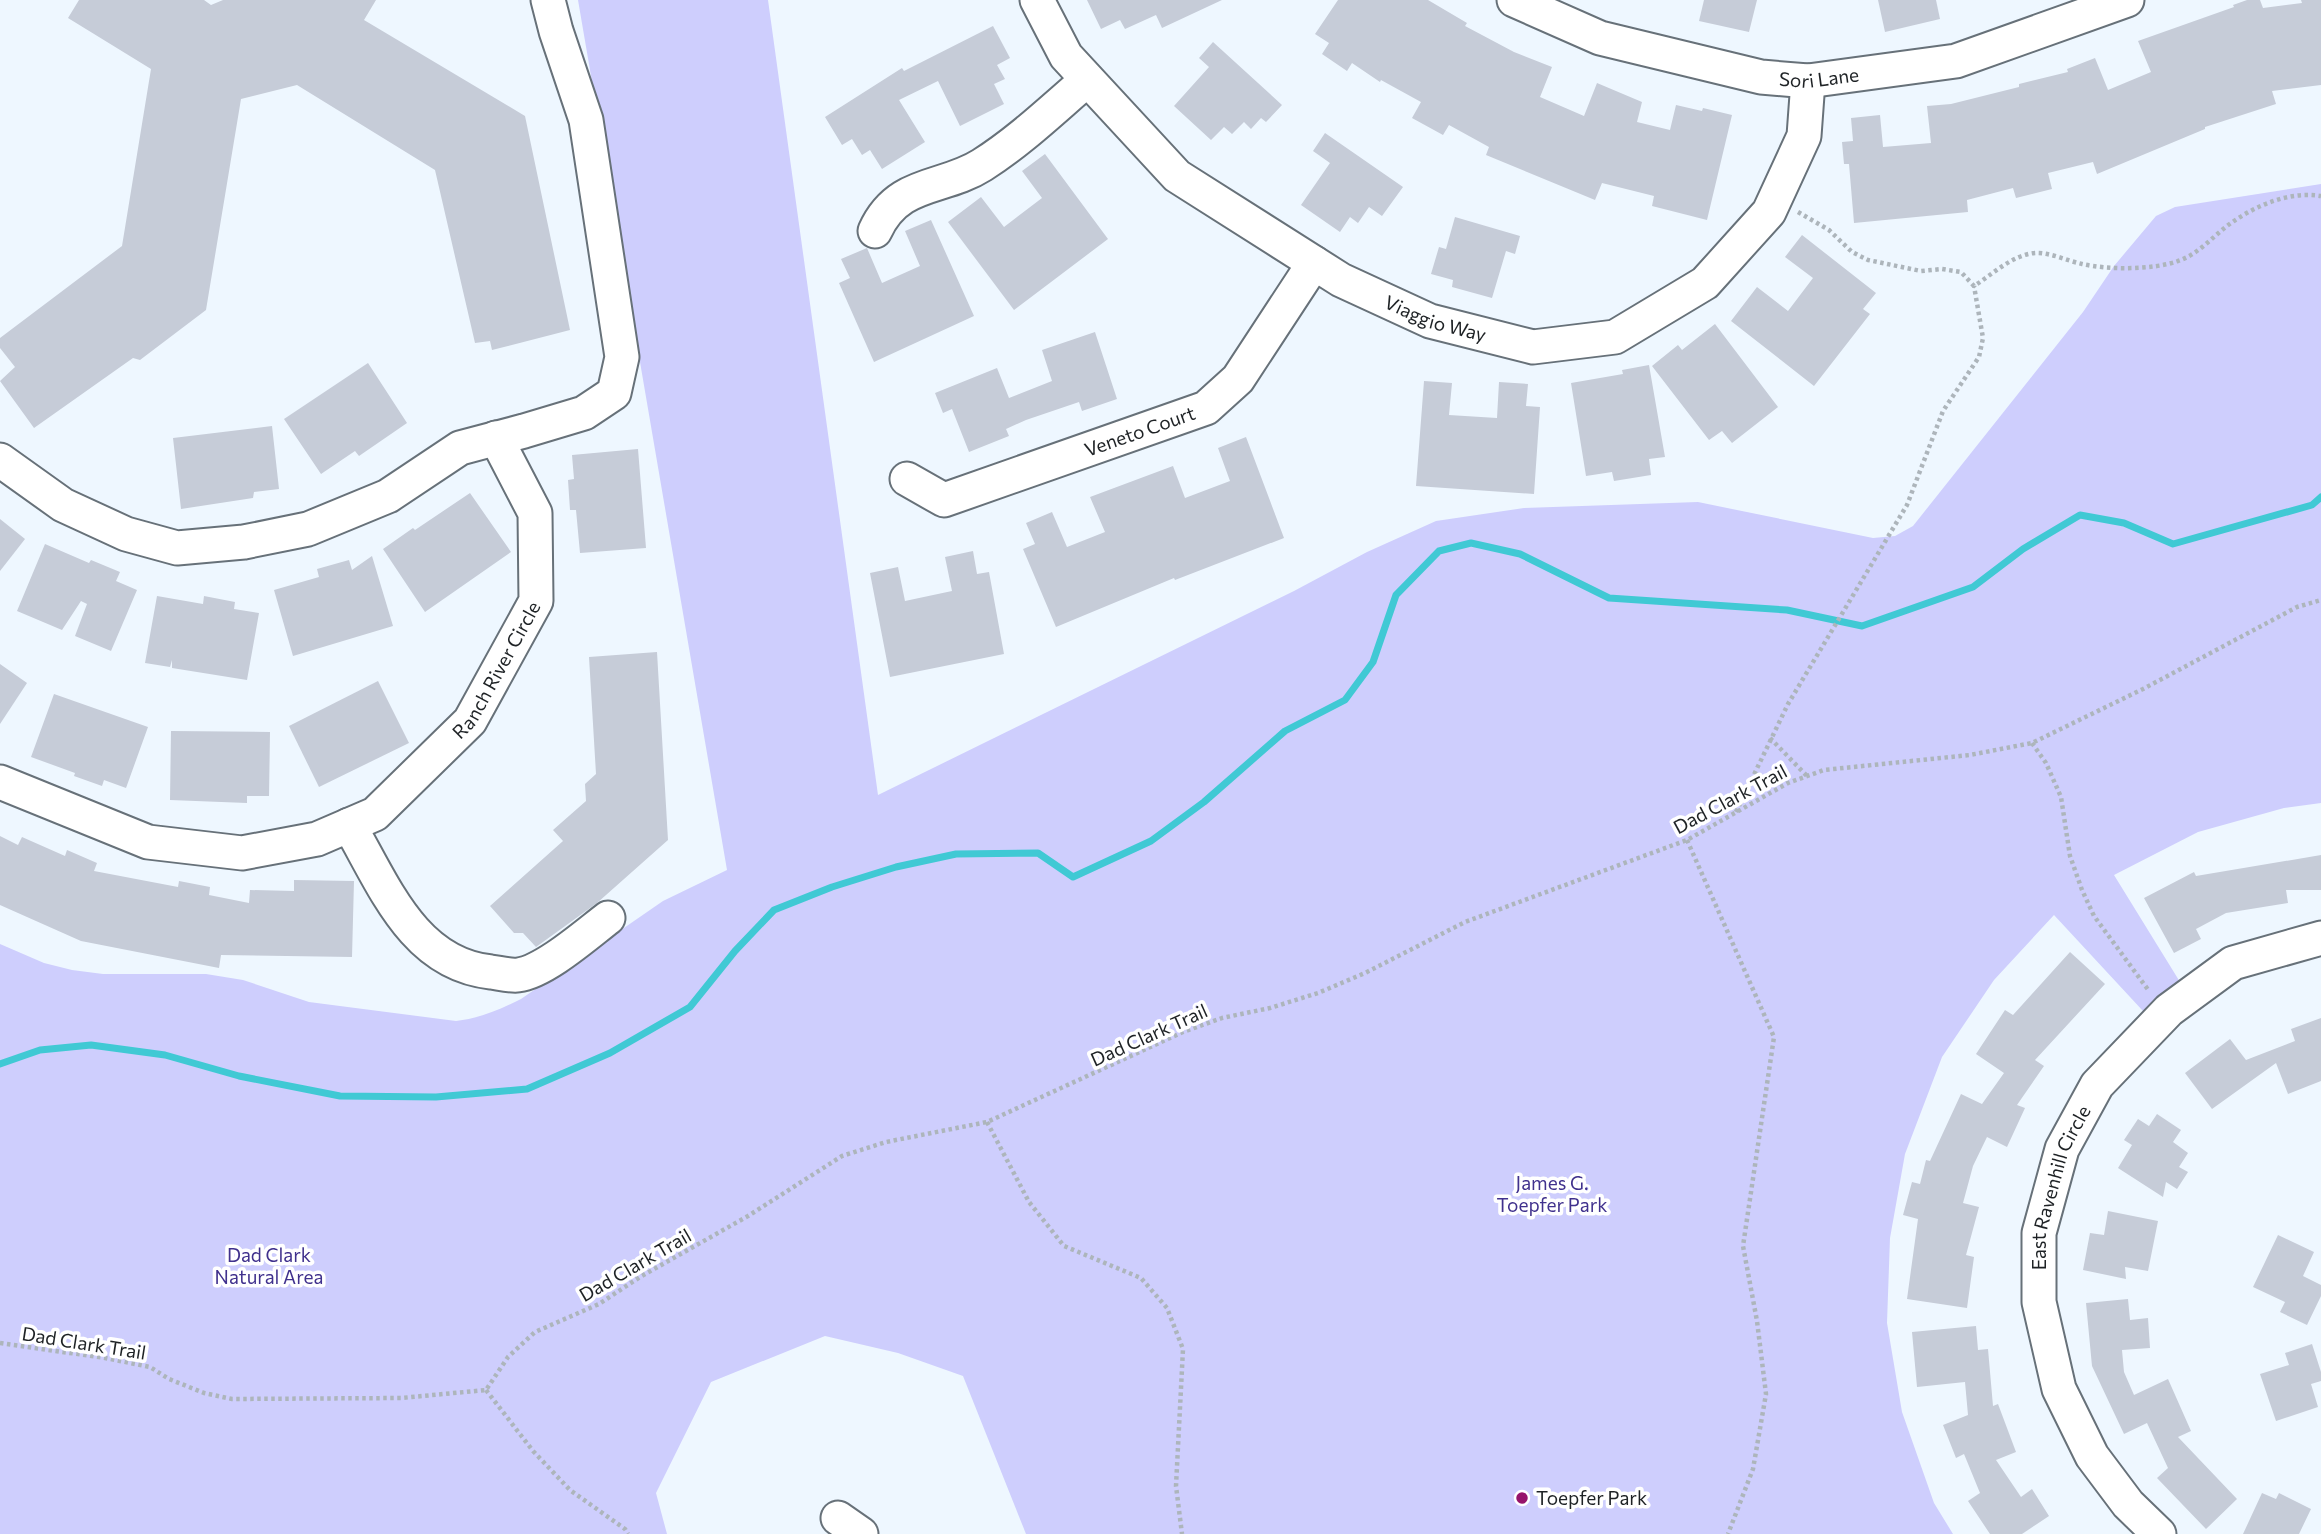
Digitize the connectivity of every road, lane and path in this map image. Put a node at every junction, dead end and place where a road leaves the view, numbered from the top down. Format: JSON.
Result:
{"nodes":[{"id":1,"x":548,"y":0,"type":"edge"},
{"id":2,"x":1037,"y":0,"type":"edge"},
{"id":3,"x":1514,"y":0,"type":"edge"},
{"id":4,"x":2127,"y":0,"type":"edge"},
{"id":5,"x":1087,"y":80,"type":"junction"},
{"id":6,"x":1808,"y":81,"type":"junction"},
{"id":7,"x":2321,"y":196,"type":"edge"},
{"id":8,"x":1795,"y":211,"type":"dead end"},
{"id":9,"x":875,"y":231,"type":"dead end"},
{"id":10,"x":1314,"y":263,"type":"junction"},
{"id":11,"x":1974,"y":286,"type":"junction"},
{"id":12,"x":496,"y":438,"type":"junction"},
{"id":13,"x":0,"y":460,"type":"edge"},
{"id":14,"x":907,"y":479,"type":"dead end"},
{"id":15,"x":2321,"y":600,"type":"edge"},
{"id":16,"x":1770,"y":738,"type":"junction"},
{"id":17,"x":2032,"y":743,"type":"junction"},
{"id":18,"x":1807,"y":776,"type":"junction"},
{"id":19,"x":0,"y":782,"type":"edge"},
{"id":20,"x":1736,"y":812,"type":"junction"},
{"id":21,"x":349,"y":825,"type":"junction"},
{"id":22,"x":1687,"y":840,"type":"junction"},
{"id":23,"x":608,"y":918,"type":"dead end"},
{"id":24,"x":2321,"y":938,"type":"edge"},
{"id":25,"x":2167,"y":1012,"type":"junction"},
{"id":26,"x":987,"y":1122,"type":"junction"},
{"id":27,"x":0,"y":1343,"type":"edge"},
{"id":28,"x":486,"y":1390,"type":"junction"},
{"id":29,"x":628,"y":1534,"type":"edge"},
{"id":30,"x":1182,"y":1534,"type":"edge"},
{"id":31,"x":1728,"y":1534,"type":"edge"},
{"id":32,"x":2159,"y":1534,"type":"edge"}],
"edges":[{"from":1,"to":12,"type":"street"},
{"from":2,"to":5,"type":"street","name":"Viaggio Way"},
{"from":3,"to":6,"type":"street","name":"Sori Lane"},
{"from":4,"to":6,"type":"street","name":"Sori Lane"},
{"from":5,"to":9,"type":"street"},
{"from":5,"to":10,"type":"street","name":"Viaggio Way"},
{"from":6,"to":10,"type":"street","name":"Viaggio Way"},
{"from":7,"to":11,"type":"path"},
{"from":8,"to":11,"type":"path"},
{"from":10,"to":14,"type":"street","name":"Veneto Court"},
{"from":11,"to":16,"type":"path"},
{"from":12,"to":13,"type":"street"},
{"from":12,"to":21,"type":"street","name":"Ranch River Circle"},
{"from":15,"to":17,"type":"path","name":"Dad Clark Trail"},
{"from":16,"to":18,"type":"path"},
{"from":16,"to":20,"type":"path"},
{"from":17,"to":18,"type":"path","name":"Dad Clark Trail"},
{"from":17,"to":25,"type":"path"},
{"from":18,"to":20,"type":"path","name":"Dad Clark Trail"},
{"from":19,"to":21,"type":"street","name":"Ranch River Circle"},
{"from":20,"to":22,"type":"path","name":"Dad Clark Trail"},
{"from":21,"to":23,"type":"street"},
{"from":22,"to":26,"type":"path","name":"Dad Clark Trail"},
{"from":22,"to":31,"type":"path"},
{"from":24,"to":25,"type":"street","name":"East Ravenhill Circle"},
{"from":25,"to":32,"type":"street","name":"East Ravenhill Circle"},
{"from":26,"to":28,"type":"path","name":"Dad Clark Trail"},
{"from":26,"to":30,"type":"path"},
{"from":27,"to":28,"type":"path","name":"Dad Clark Trail"},
{"from":28,"to":29,"type":"path"}]}
